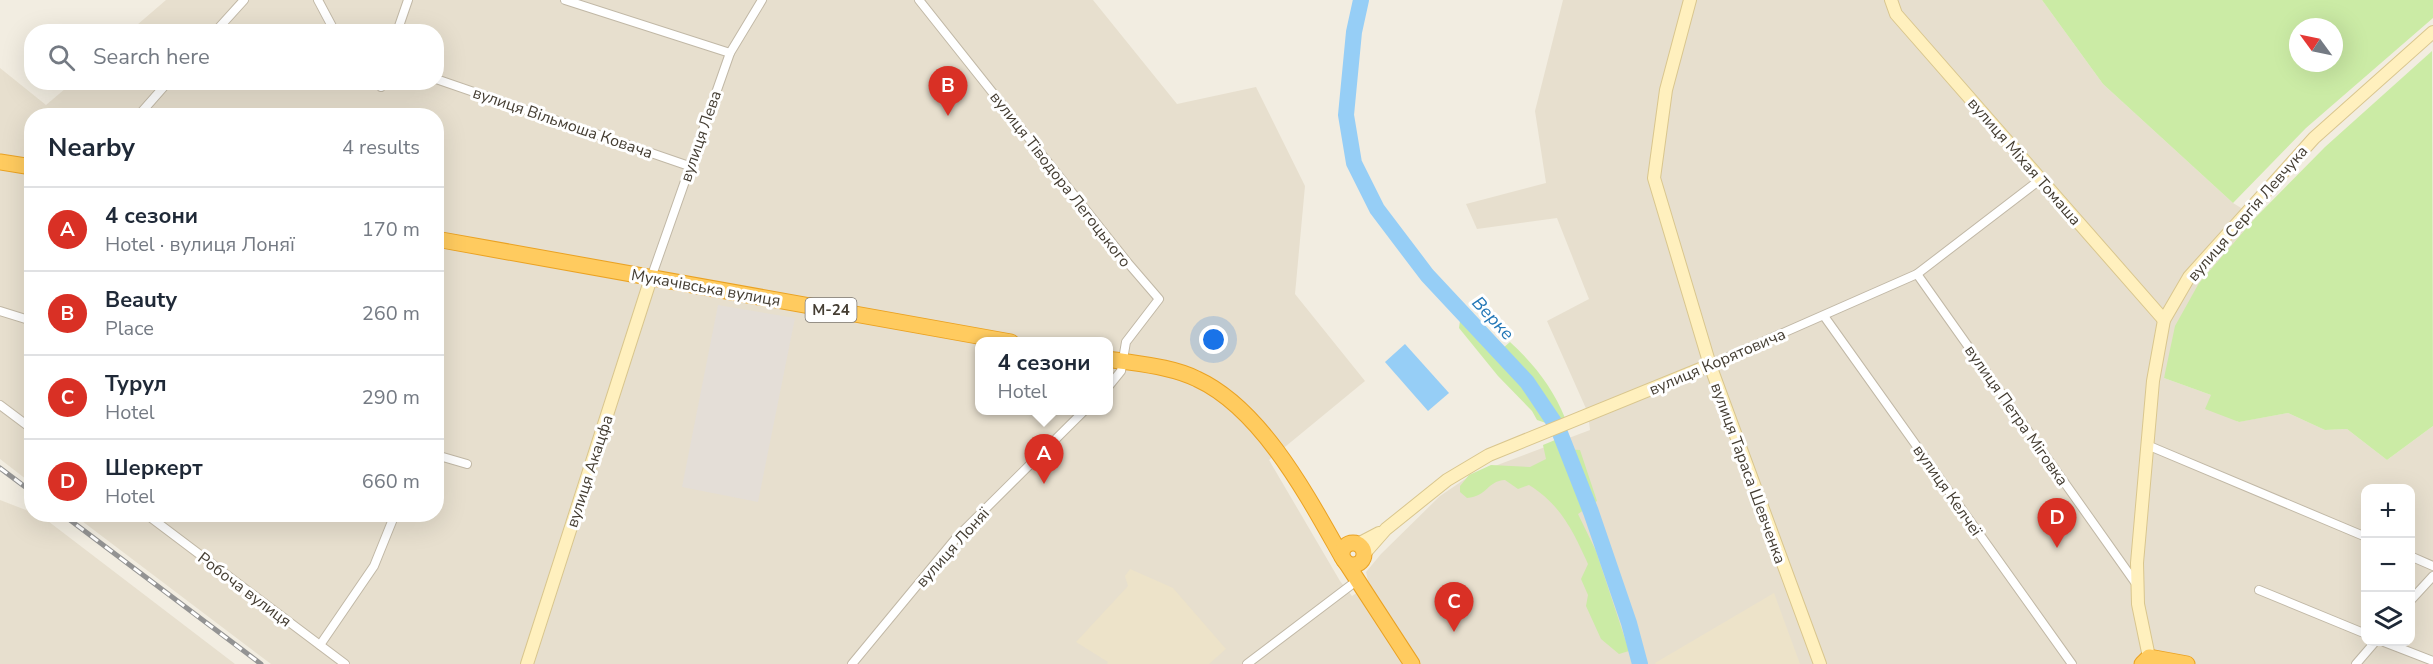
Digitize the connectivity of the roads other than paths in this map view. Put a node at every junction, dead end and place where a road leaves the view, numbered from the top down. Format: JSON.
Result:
{"nodes":[{"id":1,"x":244,"y":0,"type":"edge"},
{"id":2,"x":318,"y":0,"type":"edge"},
{"id":3,"x":408,"y":0,"type":"edge"},
{"id":4,"x":565,"y":0,"type":"edge"},
{"id":5,"x":762,"y":0,"type":"edge"},
{"id":6,"x":920,"y":0,"type":"edge"},
{"id":7,"x":1690,"y":0,"type":"edge"},
{"id":8,"x":1891,"y":0,"type":"edge"},
{"id":9,"x":222,"y":24,"type":"edge"},
{"id":10,"x":331,"y":24,"type":"edge"},
{"id":11,"x":400,"y":24,"type":"edge"},
{"id":12,"x":2433,"y":32,"type":"edge"},
{"id":13,"x":730,"y":53,"type":"junction"},
{"id":14,"x":444,"y":82,"type":"edge"},
{"id":15,"x":161,"y":90,"type":"edge"},
{"id":16,"x":145,"y":108,"type":"edge"},
{"id":17,"x":0,"y":162,"type":"edge"},
{"id":18,"x":24,"y":166,"type":"edge"},
{"id":19,"x":689,"y":166,"type":"junction"},
{"id":20,"x":2041,"y":179,"type":"junction"},
{"id":21,"x":444,"y":240,"type":"edge"},
{"id":22,"x":1917,"y":274,"type":"junction"},
{"id":23,"x":651,"y":278,"type":"junction"},
{"id":24,"x":0,"y":311,"type":"edge"},
{"id":25,"x":1824,"y":316,"type":"junction"},
{"id":26,"x":24,"y":318,"type":"edge"},
{"id":27,"x":2164,"y":320,"type":"junction"},
{"id":28,"x":983,"y":337,"type":"edge"},
{"id":29,"x":1116,"y":360,"type":"edge"},
{"id":30,"x":1710,"y":366,"type":"junction"},
{"id":31,"x":1113,"y":381,"type":"edge"},
{"id":32,"x":0,"y":405,"type":"edge"},
{"id":33,"x":1081,"y":415,"type":"edge"},
{"id":34,"x":24,"y":423,"type":"edge"},
{"id":35,"x":2147,"y":445,"type":"junction"},
{"id":36,"x":444,"y":457,"type":"edge"},
{"id":37,"x":467,"y":464,"type":"dead end"},
{"id":38,"x":157,"y":522,"type":"edge"},
{"id":39,"x":392,"y":522,"type":"edge"},
{"id":40,"x":1330,"y":534,"type":"junction"},
{"id":41,"x":2361,"y":535,"type":"edge"},
{"id":42,"x":1359,"y":550,"type":"junction"},
{"id":43,"x":2415,"y":558,"type":"edge"},
{"id":44,"x":1344,"y":559,"type":"junction"},
{"id":45,"x":2433,"y":566,"type":"edge"},
{"id":46,"x":2433,"y":576,"type":"edge"},
{"id":47,"x":1359,"y":579,"type":"junction"},
{"id":48,"x":2138,"y":585,"type":"junction"},
{"id":49,"x":2259,"y":590,"type":"dead end"},
{"id":50,"x":2415,"y":596,"type":"edge"},
{"id":51,"x":2361,"y":632,"type":"edge"},
{"id":52,"x":320,"y":645,"type":"junction"},
{"id":53,"x":2372,"y":646,"type":"edge"},
{"id":54,"x":2394,"y":646,"type":"edge"},
{"id":55,"x":2145,"y":661,"type":"edge"},
{"id":56,"x":2433,"y":661,"type":"edge"},
{"id":57,"x":345,"y":664,"type":"edge"},
{"id":58,"x":527,"y":664,"type":"edge"},
{"id":59,"x":852,"y":664,"type":"edge"},
{"id":60,"x":1247,"y":664,"type":"edge"},
{"id":61,"x":1412,"y":664,"type":"edge"},
{"id":62,"x":1820,"y":664,"type":"edge"},
{"id":63,"x":2072,"y":664,"type":"edge"},
{"id":64,"x":2187,"y":664,"type":"edge"},
{"id":65,"x":2356,"y":664,"type":"edge"}],
"edges":[{"from":1,"to":9,"type":"street"},
{"from":2,"to":10,"type":"street"},
{"from":3,"to":11,"type":"street"},
{"from":4,"to":13,"type":"street"},
{"from":5,"to":13,"type":"street","name":"вулиця Лева"},
{"from":6,"to":29,"type":"street","name":"вулиця Тіводора Легоцького"},
{"from":7,"to":30,"type":"street","name":"вулиця Тараса Шевченка"},
{"from":8,"to":20,"type":"street","name":"вулиця Міхая Томаша"},
{"from":12,"to":27,"type":"street","name":"вулиця Сергія Левчука"},
{"from":13,"to":19,"type":"street","name":"вулиця Лева"},
{"from":14,"to":19,"type":"street","name":"вулиця Вільмоша Ковача"},
{"from":15,"to":16,"type":"street"},
{"from":17,"to":18,"type":"highway"},
{"from":19,"to":23,"type":"street","name":"вулиця Лева"},
{"from":20,"to":22,"type":"street","name":"вулиця Корятовича"},
{"from":20,"to":27,"type":"street","name":"вулиця Міхая Томаша"},
{"from":21,"to":23,"type":"highway","name":"Мукачівська вулиця","number":"М-24"},
{"from":22,"to":25,"type":"street","name":"вулиця Корятовича"},
{"from":22,"to":48,"type":"street","name":"вулиця Петра Міговка"},
{"from":23,"to":28,"type":"highway","name":"Мукачівська вулиця","number":"М-24"},
{"from":23,"to":58,"type":"street","name":"вулиця Акацфа"},
{"from":24,"to":26,"type":"street"},
{"from":25,"to":30,"type":"street","name":"вулиця Корятовича"},
{"from":25,"to":63,"type":"street","name":"вулиця Келчеї"},
{"from":27,"to":35,"type":"street","name":"вулиця Сергія Левчука"},
{"from":29,"to":31,"type":"street"},
{"from":29,"to":40,"type":"highway"},
{"from":30,"to":42,"type":"street","name":"вулиця Корятовича"},
{"from":30,"to":62,"type":"street","name":"вулиця Тараса Шевченка"},
{"from":32,"to":34,"type":"street"},
{"from":33,"to":59,"type":"street","name":"вулиця Лоняї"},
{"from":35,"to":41,"type":"street"},
{"from":35,"to":48,"type":"street","name":"вулиця Сергія Левчука"},
{"from":36,"to":37,"type":"street"},
{"from":38,"to":52,"type":"street","name":"Робоча вулиця"},
{"from":39,"to":52,"type":"street"},
{"from":40,"to":42,"type":"highway"},
{"from":40,"to":44,"type":"highway"},
{"from":42,"to":44,"type":"highway"},
{"from":42,"to":47,"type":"highway"},
{"from":43,"to":45,"type":"street"},
{"from":44,"to":47,"type":"highway"},
{"from":46,"to":50,"type":"street"},
{"from":47,"to":60,"type":"street"},
{"from":47,"to":61,"type":"highway"},
{"from":48,"to":55,"type":"street","name":"вулиця Сергія Левчука"},
{"from":49,"to":51,"type":"street"},
{"from":52,"to":57,"type":"street","name":"Робоча вулиця"},
{"from":53,"to":65,"type":"street"},
{"from":54,"to":56,"type":"street"},
{"from":55,"to":64,"type":"highway"}]}
